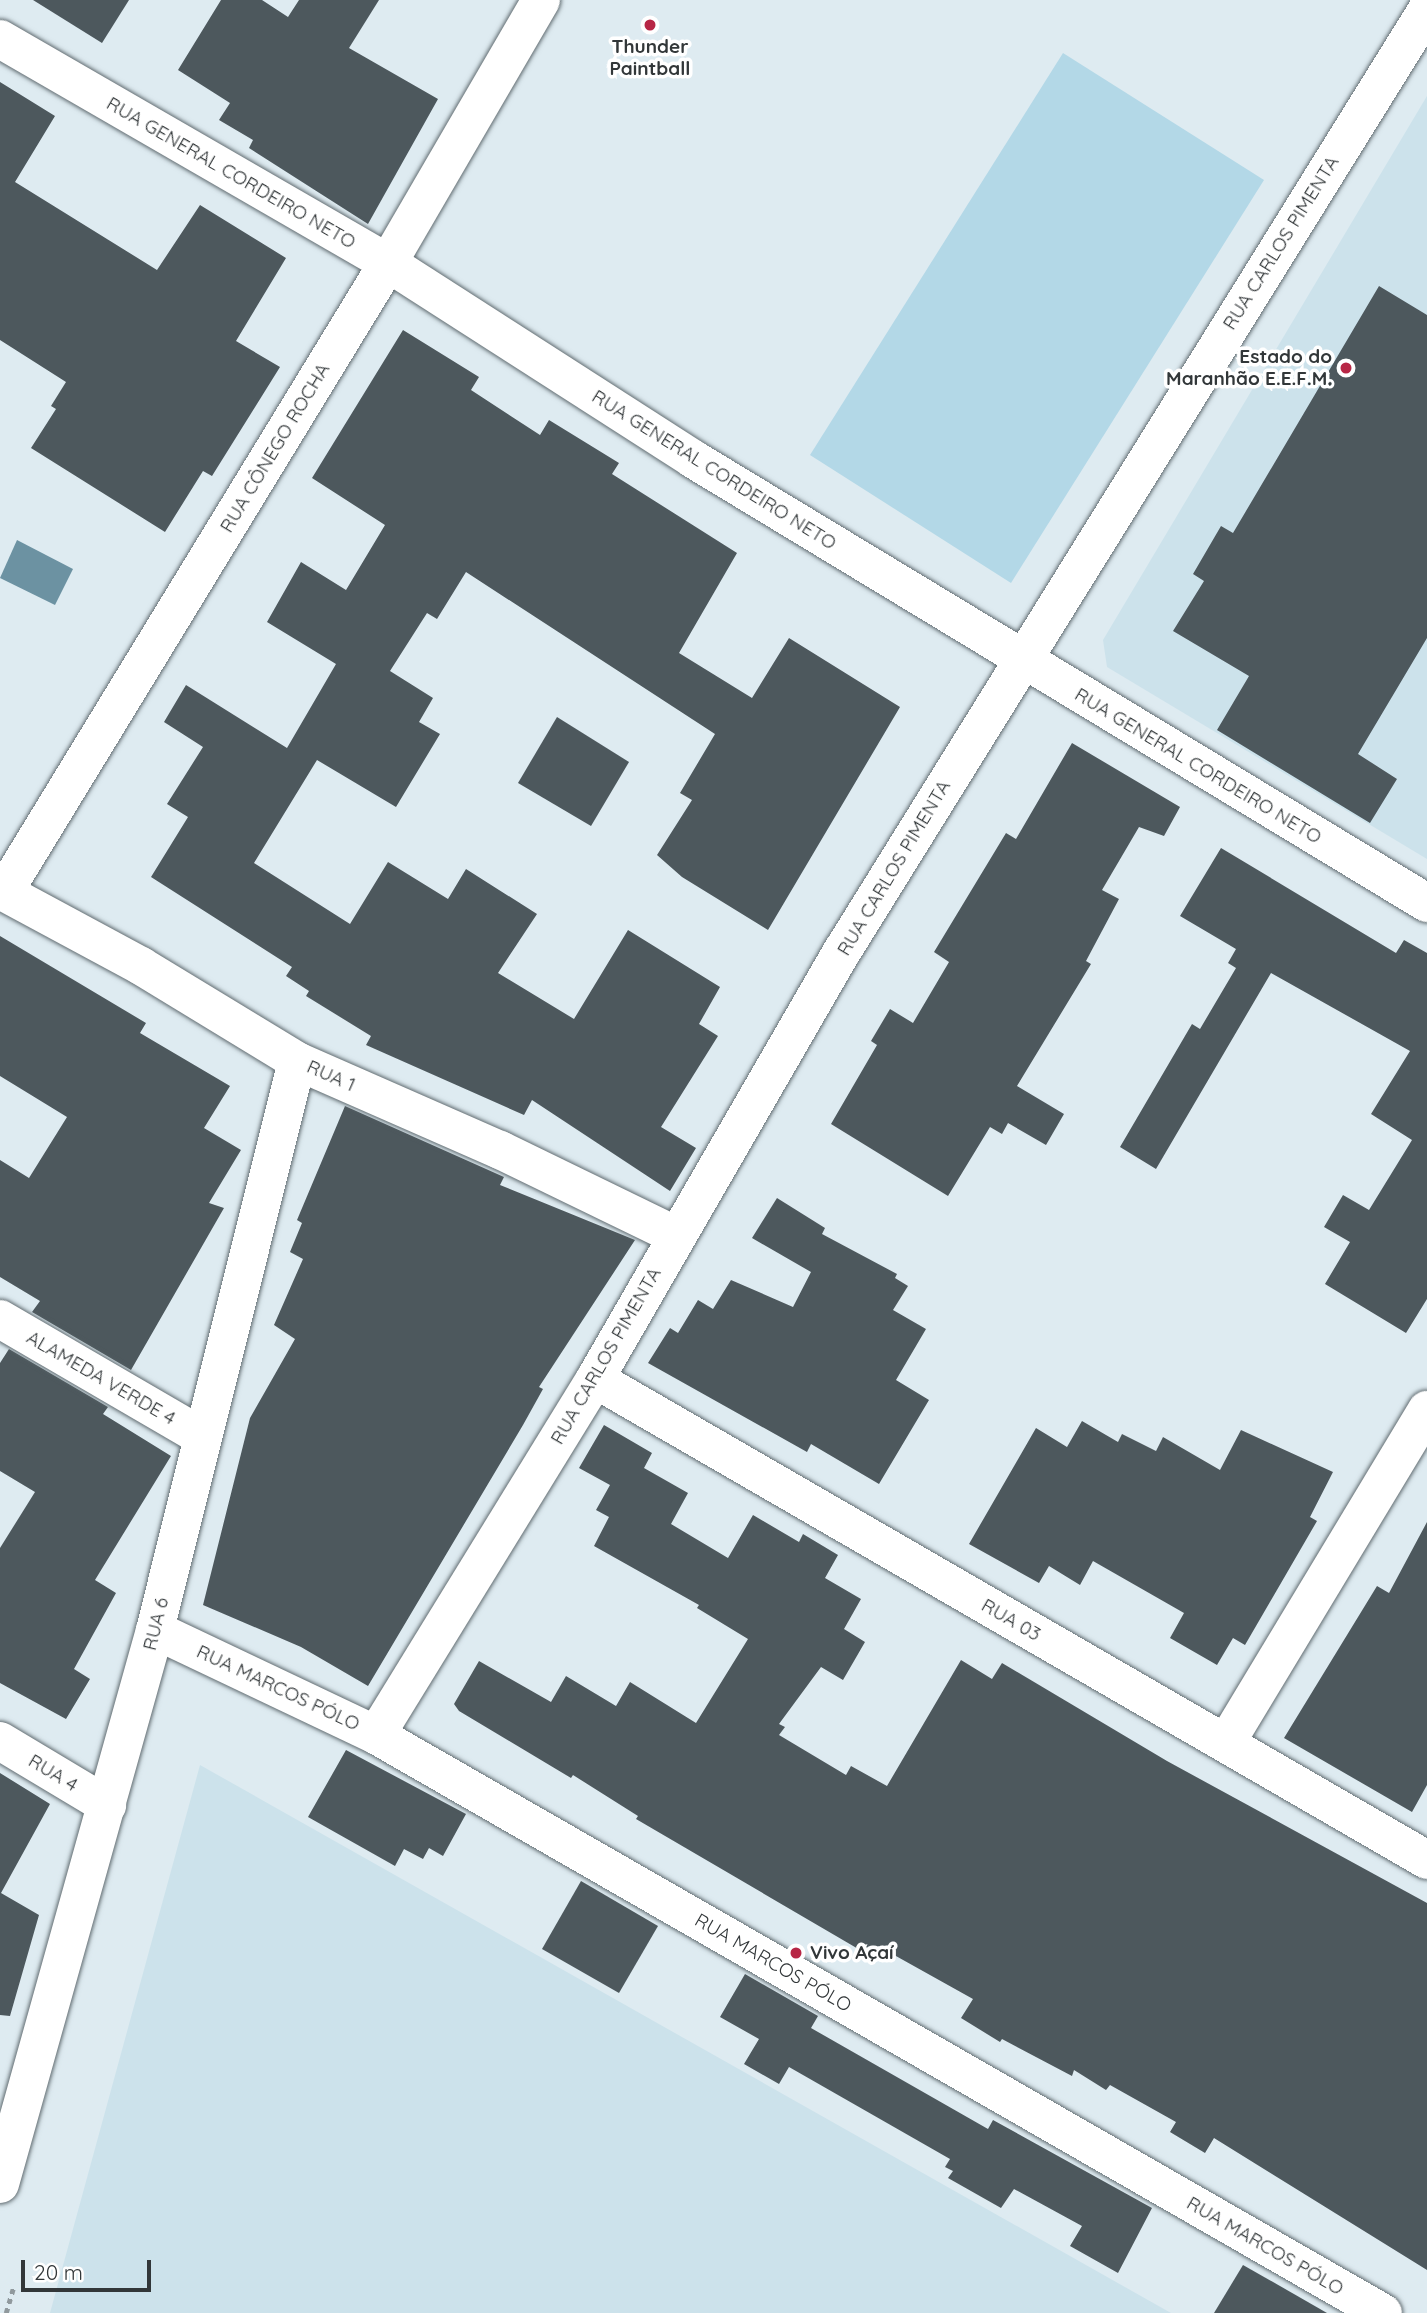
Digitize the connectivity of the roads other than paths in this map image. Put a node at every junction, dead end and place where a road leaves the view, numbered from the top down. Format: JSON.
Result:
{"nodes":[{"id":1,"x":541,"y":0,"type":"edge"},
{"id":2,"x":1427,"y":10,"type":"edge"},
{"id":3,"x":0,"y":39,"type":"edge"},
{"id":4,"x":388,"y":263,"type":"junction"},
{"id":5,"x":1022,"y":659,"type":"junction"},
{"id":6,"x":2,"y":891,"type":"edge"},
{"id":7,"x":1427,"y":903,"type":"edge"},
{"id":8,"x":297,"y":1060,"type":"junction"},
{"id":9,"x":675,"y":1236,"type":"junction"},
{"id":10,"x":0,"y":1319,"type":"edge"},
{"id":11,"x":595,"y":1379,"type":"junction"},
{"id":12,"x":1427,"y":1410,"type":"edge"},
{"id":13,"x":201,"y":1436,"type":"junction"},
{"id":14,"x":155,"y":1630,"type":"junction"},
{"id":15,"x":376,"y":1735,"type":"junction"},
{"id":16,"x":0,"y":1741,"type":"edge"},
{"id":17,"x":1226,"y":1743,"type":"junction"},
{"id":18,"x":107,"y":1805,"type":"junction"},
{"id":19,"x":1427,"y":1860,"type":"edge"},
{"id":20,"x":0,"y":2184,"type":"edge"},
{"id":21,"x":1383,"y":2313,"type":"edge"}],
"edges":[{"from":1,"to":4,"type":"street","name":"RUA CÔNEGO ROCHA"},
{"from":2,"to":5,"type":"street","name":"RUA CARLOS PIMENTA"},
{"from":3,"to":4,"type":"street","name":"RUA GENERAL CORDEIRO NETO"},
{"from":4,"to":5,"type":"street","name":"RUA GENERAL CORDEIRO NETO"},
{"from":4,"to":6,"type":"street","name":"RUA CÔNEGO ROCHA"},
{"from":5,"to":7,"type":"street","name":"RUA GENERAL CORDEIRO NETO"},
{"from":5,"to":9,"type":"street","name":"RUA CARLOS PIMENTA"},
{"from":6,"to":8,"type":"street","name":"RUA 1"},
{"from":8,"to":9,"type":"street","name":"RUA 1"},
{"from":8,"to":13,"type":"street","name":"RUA 6"},
{"from":9,"to":11,"type":"street","name":"RUA CARLOS PIMENTA"},
{"from":10,"to":13,"type":"street","name":"ALAMEDA VERDE 4"},
{"from":11,"to":15,"type":"street","name":"RUA CARLOS PIMENTA"},
{"from":11,"to":17,"type":"street","name":"RUA 03"},
{"from":12,"to":17,"type":"street"},
{"from":13,"to":14,"type":"street","name":"RUA 6"},
{"from":14,"to":15,"type":"street","name":"RUA MARCOS PÓLO"},
{"from":14,"to":18,"type":"street","name":"RUA 6"},
{"from":15,"to":21,"type":"street","name":"RUA MARCOS PÓLO"},
{"from":16,"to":18,"type":"street","name":"RUA 4"},
{"from":17,"to":19,"type":"street","name":"RUA 03"},
{"from":18,"to":20,"type":"street","name":"RUA 6"}]}
